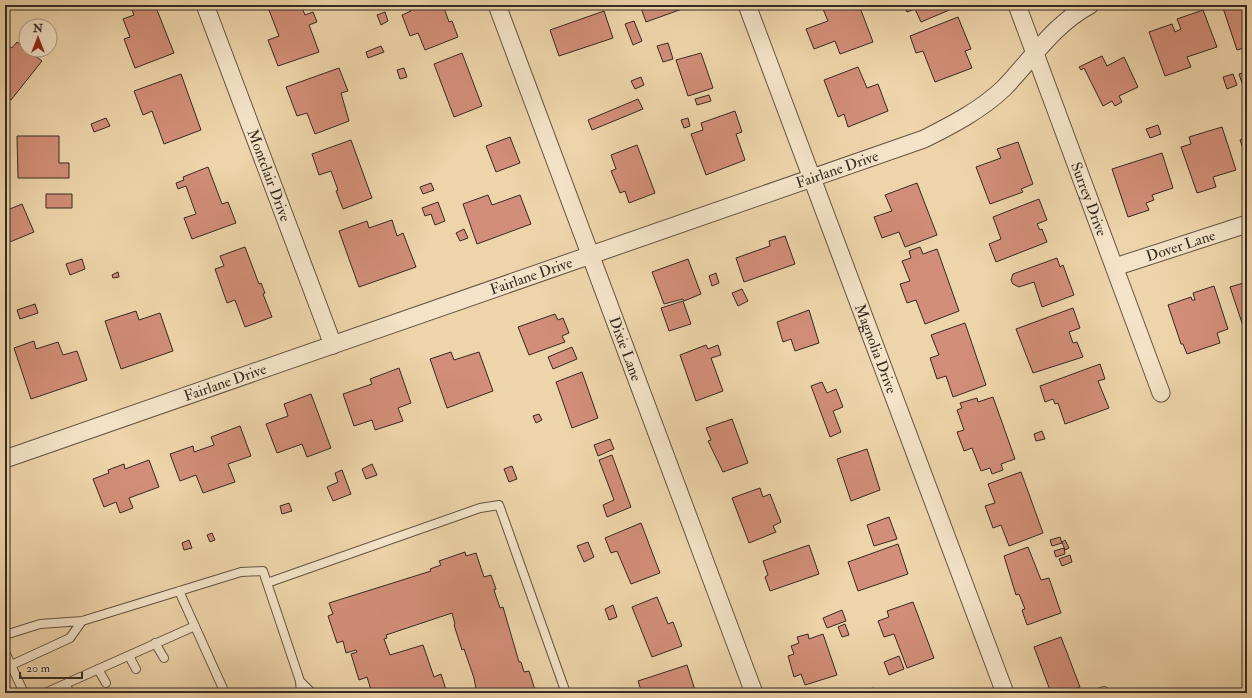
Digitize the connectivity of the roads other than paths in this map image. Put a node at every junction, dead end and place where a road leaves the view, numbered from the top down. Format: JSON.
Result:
{"nodes":[{"id":1,"x":205,"y":5,"type":"edge"},
{"id":2,"x":497,"y":5,"type":"edge"},
{"id":3,"x":747,"y":5,"type":"edge"},
{"id":4,"x":1017,"y":5,"type":"edge"},
{"id":5,"x":1090,"y":5,"type":"edge"},
{"id":6,"x":1034,"y":53,"type":"junction"},
{"id":7,"x":812,"y":179,"type":"junction"},
{"id":8,"x":1247,"y":224,"type":"edge"},
{"id":9,"x":590,"y":254,"type":"junction"},
{"id":10,"x":1114,"y":267,"type":"junction"},
{"id":11,"x":333,"y":345,"type":"junction"},
{"id":12,"x":1162,"y":392,"type":"dead end"},
{"id":13,"x":5,"y":459,"type":"edge"},
{"id":14,"x":267,"y":584,"type":"junction"},
{"id":15,"x":179,"y":591,"type":"junction"},
{"id":16,"x":82,"y":621,"type":"junction"},
{"id":17,"x":195,"y":626,"type":"junction"},
{"id":18,"x":5,"y":635,"type":"edge"},
{"id":19,"x":155,"y":644,"type":"junction"},
{"id":20,"x":5,"y":652,"type":"edge"},
{"id":21,"x":128,"y":656,"type":"junction"},
{"id":22,"x":164,"y":658,"type":"dead end"},
{"id":23,"x":8,"y":666,"type":"edge"},
{"id":24,"x":98,"y":669,"type":"junction"},
{"id":25,"x":136,"y":669,"type":"dead end"},
{"id":26,"x":300,"y":681,"type":"junction"},
{"id":27,"x":106,"y":683,"type":"dead end"},
{"id":28,"x":65,"y":684,"type":"junction"},
{"id":29,"x":24,"y":693,"type":"edge"},
{"id":30,"x":45,"y":693,"type":"edge"},
{"id":31,"x":70,"y":693,"type":"edge"},
{"id":32,"x":225,"y":693,"type":"edge"},
{"id":33,"x":301,"y":693,"type":"edge"},
{"id":34,"x":312,"y":693,"type":"edge"},
{"id":35,"x":566,"y":693,"type":"edge"},
{"id":36,"x":754,"y":693,"type":"edge"},
{"id":37,"x":1005,"y":693,"type":"edge"}],
"edges":[{"from":1,"to":11,"type":"street","name":"Montclair Drive"},
{"from":2,"to":9,"type":"street","name":"Dixie Lane"},
{"from":3,"to":7,"type":"street","name":"Magnolia Drive"},
{"from":4,"to":6,"type":"street","name":"Surrey Drive"},
{"from":5,"to":6,"type":"street","name":"Fairlane Drive"},
{"from":6,"to":7,"type":"street","name":"Fairlane Drive"},
{"from":6,"to":10,"type":"street","name":"Surrey Drive"},
{"from":7,"to":9,"type":"street","name":"Fairlane Drive"},
{"from":7,"to":37,"type":"street","name":"Magnolia Drive"},
{"from":8,"to":10,"type":"street","name":"Dover Lane"},
{"from":9,"to":11,"type":"street","name":"Fairlane Drive"},
{"from":9,"to":36,"type":"street","name":"Dixie Lane"},
{"from":10,"to":12,"type":"street","name":"Surrey Drive"},
{"from":11,"to":13,"type":"street","name":"Fairlane Drive"},
{"from":14,"to":15,"type":"lane"},
{"from":14,"to":26,"type":"lane"},
{"from":14,"to":35,"type":"lane"},
{"from":15,"to":16,"type":"lane"},
{"from":15,"to":17,"type":"lane"},
{"from":16,"to":18,"type":"lane"},
{"from":16,"to":23,"type":"lane"},
{"from":17,"to":19,"type":"lane"},
{"from":17,"to":32,"type":"lane"},
{"from":19,"to":21,"type":"lane"},
{"from":19,"to":22,"type":"lane"},
{"from":20,"to":23,"type":"lane"},
{"from":21,"to":24,"type":"lane"},
{"from":21,"to":25,"type":"lane"},
{"from":23,"to":29,"type":"lane"},
{"from":24,"to":27,"type":"lane"},
{"from":24,"to":28,"type":"lane"},
{"from":26,"to":33,"type":"lane"},
{"from":26,"to":34,"type":"lane"},
{"from":28,"to":30,"type":"lane"},
{"from":28,"to":31,"type":"lane"}]}
